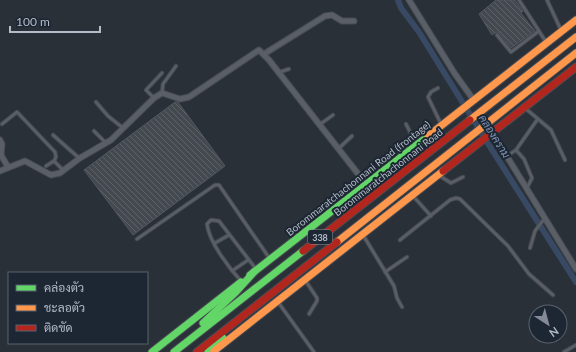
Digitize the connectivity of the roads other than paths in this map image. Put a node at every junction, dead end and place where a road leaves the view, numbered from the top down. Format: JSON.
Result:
{"nodes":[{"id":1,"x":409,"y":0,"type":"edge"},
{"id":2,"x":519,"y":0,"type":"edge"},
{"id":3,"x":547,"y":0,"type":"edge"},
{"id":4,"x":576,"y":20,"type":"edge"},
{"id":5,"x":354,"y":21,"type":"dead end"},
{"id":6,"x":539,"y":31,"type":"junction"},
{"id":7,"x":561,"y":31,"type":"junction"},
{"id":8,"x":497,"y":35,"type":"dead end"},
{"id":9,"x":576,"y":37,"type":"edge"},
{"id":10,"x":546,"y":43,"type":"junction"},
{"id":11,"x":576,"y":53,"type":"edge"},
{"id":12,"x":264,"y":54,"type":"junction"},
{"id":13,"x":176,"y":66,"type":"dead end"},
{"id":14,"x":576,"y":68,"type":"edge"},
{"id":15,"x":289,"y":69,"type":"dead end"},
{"id":16,"x":162,"y":72,"type":"dead end"},
{"id":17,"x":278,"y":73,"type":"junction"},
{"id":18,"x":438,"y":88,"type":"dead end"},
{"id":19,"x":162,"y":93,"type":"junction"},
{"id":20,"x":154,"y":98,"type":"junction"},
{"id":21,"x":473,"y":100,"type":"junction"},
{"id":22,"x":96,"y":102,"type":"dead end"},
{"id":23,"x":524,"y":107,"type":"junction"},
{"id":24,"x":333,"y":115,"type":"dead end"},
{"id":25,"x":537,"y":120,"type":"junction"},
{"id":26,"x":2,"y":124,"type":"dead end"},
{"id":27,"x":406,"y":124,"type":"dead end"},
{"id":28,"x":442,"y":124,"type":"junction"},
{"id":29,"x":318,"y":125,"type":"junction"},
{"id":30,"x":123,"y":128,"type":"junction"},
{"id":31,"x":94,"y":131,"type":"dead end"},
{"id":32,"x":491,"y":133,"type":"junction"},
{"id":33,"x":53,"y":135,"type":"dead end"},
{"id":34,"x":352,"y":136,"type":"dead end"},
{"id":35,"x":0,"y":140,"type":"edge"},
{"id":36,"x":106,"y":143,"type":"junction"},
{"id":37,"x":416,"y":144,"type":"junction"},
{"id":38,"x":338,"y":150,"type":"junction"},
{"id":39,"x":516,"y":150,"type":"junction"},
{"id":40,"x":507,"y":156,"type":"junction"},
{"id":41,"x":80,"y":158,"type":"junction"},
{"id":42,"x":54,"y":160,"type":"junction"},
{"id":43,"x":565,"y":160,"type":"dead end"},
{"id":44,"x":46,"y":166,"type":"dead end"},
{"id":45,"x":8,"y":167,"type":"junction"},
{"id":46,"x":64,"y":170,"type":"junction"},
{"id":47,"x":0,"y":171,"type":"edge"},
{"id":48,"x":439,"y":175,"type":"junction"},
{"id":49,"x":463,"y":177,"type":"dead end"},
{"id":50,"x":366,"y":184,"type":"junction"},
{"id":51,"x":526,"y":188,"type":"junction"},
{"id":52,"x":412,"y":196,"type":"junction"},
{"id":53,"x":431,"y":216,"type":"junction"},
{"id":54,"x":544,"y":219,"type":"junction"},
{"id":55,"x":229,"y":235,"type":"junction"},
{"id":56,"x":362,"y":235,"type":"junction"},
{"id":57,"x":137,"y":239,"type":"dead end"},
{"id":58,"x":400,"y":240,"type":"dead end"},
{"id":59,"x":215,"y":243,"type":"junction"},
{"id":60,"x":530,"y":248,"type":"dead end"},
{"id":61,"x":407,"y":257,"type":"dead end"},
{"id":62,"x":270,"y":259,"type":"junction"},
{"id":63,"x":248,"y":260,"type":"junction"},
{"id":64,"x":576,"y":269,"type":"edge"},
{"id":65,"x":232,"y":271,"type":"junction"},
{"id":66,"x":255,"y":271,"type":"junction"},
{"id":67,"x":386,"y":272,"type":"junction"},
{"id":68,"x":305,"y":280,"type":"junction"},
{"id":69,"x":241,"y":282,"type":"junction"},
{"id":70,"x":553,"y":295,"type":"dead end"},
{"id":71,"x":260,"y":302,"type":"junction"},
{"id":72,"x":277,"y":302,"type":"junction"},
{"id":73,"x":402,"y":307,"type":"dead end"},
{"id":74,"x":309,"y":314,"type":"dead end"},
{"id":75,"x":185,"y":343,"type":"junction"},
{"id":76,"x":576,"y":345,"type":"edge"},
{"id":77,"x":152,"y":352,"type":"edge"},
{"id":78,"x":174,"y":352,"type":"edge"},
{"id":79,"x":197,"y":352,"type":"edge"},
{"id":80,"x":208,"y":352,"type":"edge"},
{"id":81,"x":213,"y":352,"type":"edge"},
{"id":82,"x":314,"y":352,"type":"edge"},
{"id":83,"x":564,"y":352,"type":"edge"}],
"edges":[{"from":1,"to":21,"type":"street"},
{"from":2,"to":6,"type":"lane"},
{"from":3,"to":7,"type":"lane"},
{"from":4,"to":7,"type":"main road","name":"Borommaratchachonnani Road (frontage)","number":"338"},
{"from":5,"to":12,"type":"street"},
{"from":6,"to":8,"type":"lane"},
{"from":6,"to":10,"type":"lane"},
{"from":7,"to":10,"type":"main road","name":"Borommaratchachonnani Road (frontage)","number":"338"},
{"from":9,"to":75,"type":"main road","name":"Borommaratchachonnani Road","number":"338"},
{"from":10,"to":21,"type":"main road","name":"Borommaratchachonnani Road (frontage)","number":"338"},
{"from":11,"to":71,"type":"main road","number":"338"},
{"from":12,"to":17,"type":"street"},
{"from":12,"to":19,"type":"street"},
{"from":13,"to":19,"type":"lane"},
{"from":14,"to":23,"type":"main road","number":"338"},
{"from":15,"to":17,"type":"lane"},
{"from":16,"to":20,"type":"lane"},
{"from":17,"to":29,"type":"street"},
{"from":18,"to":28,"type":"lane"},
{"from":19,"to":20,"type":"street"},
{"from":20,"to":30,"type":"street"},
{"from":21,"to":28,"type":"main road","name":"Borommaratchachonnani Road (frontage)","number":"338"},
{"from":22,"to":30,"type":"lane"},
{"from":23,"to":25,"type":"lane"},
{"from":23,"to":32,"type":"main road","number":"338"},
{"from":24,"to":29,"type":"lane"},
{"from":25,"to":39,"type":"lane"},
{"from":25,"to":43,"type":"lane"},
{"from":26,"to":42,"type":"lane"},
{"from":27,"to":37,"type":"lane"},
{"from":28,"to":37,"type":"main road","name":"Borommaratchachonnani Road (frontage)","number":"338"},
{"from":29,"to":38,"type":"street"},
{"from":30,"to":36,"type":"street"},
{"from":31,"to":36,"type":"lane"},
{"from":32,"to":40,"type":"street"},
{"from":32,"to":48,"type":"main road","number":"338"},
{"from":33,"to":41,"type":"lane"},
{"from":34,"to":38,"type":"lane"},
{"from":35,"to":45,"type":"street"},
{"from":36,"to":41,"type":"street"},
{"from":37,"to":50,"type":"main road","name":"Borommaratchachonnani Road (frontage)","number":"338"},
{"from":38,"to":50,"type":"street"},
{"from":39,"to":40,"type":"lane"},
{"from":39,"to":51,"type":"lane"},
{"from":40,"to":51,"type":"street"},
{"from":41,"to":46,"type":"street"},
{"from":42,"to":44,"type":"lane"},
{"from":42,"to":46,"type":"lane"},
{"from":45,"to":46,"type":"street"},
{"from":45,"to":47,"type":"street"},
{"from":48,"to":49,"type":"lane"},
{"from":48,"to":52,"type":"main road","number":"338"},
{"from":50,"to":62,"type":"main road","name":"Borommaratchachonnani Road (frontage)","number":"338"},
{"from":51,"to":54,"type":"street"},
{"from":52,"to":53,"type":"lane"},
{"from":52,"to":56,"type":"main road","number":"338"},
{"from":53,"to":58,"type":"lane"},
{"from":53,"to":70,"type":"lane"},
{"from":54,"to":60,"type":"lane"},
{"from":54,"to":64,"type":"street"},
{"from":55,"to":59,"type":"lane"},
{"from":55,"to":59,"type":"lane"},
{"from":55,"to":63,"type":"lane"},
{"from":56,"to":67,"type":"lane"},
{"from":56,"to":68,"type":"main road","number":"338"},
{"from":57,"to":62,"type":"lane"},
{"from":59,"to":65,"type":"lane"},
{"from":61,"to":67,"type":"lane"},
{"from":62,"to":66,"type":"main road","name":"Borommaratchachonnani Road (frontage)","number":"338"},
{"from":63,"to":65,"type":"lane"},
{"from":63,"to":66,"type":"lane"},
{"from":65,"to":69,"type":"lane"},
{"from":66,"to":69,"type":"main road","name":"Borommaratchachonnani Road (frontage)","number":"338"},
{"from":66,"to":75,"type":"main road"},
{"from":67,"to":73,"type":"lane"},
{"from":68,"to":72,"type":"main road","number":"338"},
{"from":68,"to":74,"type":"lane"},
{"from":69,"to":77,"type":"main road","name":"Borommaratchachonnani Road (frontage)","number":"338"},
{"from":71,"to":79,"type":"main road","number":"338"},
{"from":71,"to":80,"type":"main road"},
{"from":72,"to":81,"type":"main road","number":"338"},
{"from":72,"to":82,"type":"lane"},
{"from":75,"to":78,"type":"main road","name":"Borommaratchachonnani Road","number":"338"},
{"from":76,"to":83,"type":"lane"}]}
